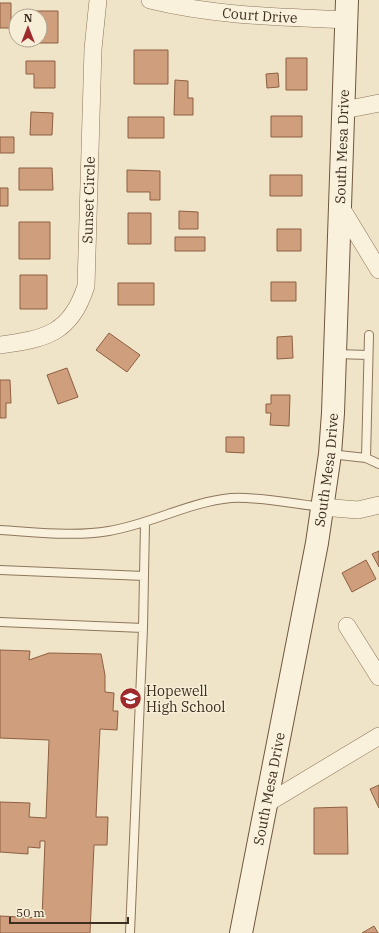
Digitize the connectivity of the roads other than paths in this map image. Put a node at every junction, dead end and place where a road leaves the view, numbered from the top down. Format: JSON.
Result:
{"nodes":[{"id":1,"x":98,"y":0,"type":"edge"},
{"id":2,"x":150,"y":0,"type":"edge"},
{"id":3,"x":347,"y":10,"type":"edge"},
{"id":4,"x":379,"y":103,"type":"edge"},
{"id":5,"x":344,"y":110,"type":"junction"},
{"id":6,"x":340,"y":206,"type":"junction"},
{"id":7,"x":379,"y":270,"type":"edge"},
{"id":8,"x":369,"y":335,"type":"dead end"},
{"id":9,"x":0,"y":344,"type":"edge"},
{"id":10,"x":335,"y":354,"type":"junction"},
{"id":11,"x":368,"y":355,"type":"junction"},
{"id":12,"x":330,"y":454,"type":"junction"},
{"id":13,"x":366,"y":458,"type":"junction"},
{"id":14,"x":379,"y":464,"type":"edge"},
{"id":15,"x":379,"y":505,"type":"edge"},
{"id":16,"x":322,"y":507,"type":"junction"},
{"id":17,"x":145,"y":523,"type":"junction"},
{"id":18,"x":0,"y":530,"type":"edge"},
{"id":19,"x":0,"y":570,"type":"edge"},
{"id":20,"x":144,"y":576,"type":"junction"},
{"id":21,"x":0,"y":622,"type":"edge"},
{"id":22,"x":347,"y":626,"type":"dead end"},
{"id":23,"x":143,"y":628,"type":"junction"},
{"id":24,"x":379,"y":677,"type":"edge"},
{"id":25,"x":379,"y":736,"type":"edge"},
{"id":26,"x":266,"y":804,"type":"junction"},
{"id":27,"x":130,"y":933,"type":"edge"},
{"id":28,"x":241,"y":933,"type":"edge"}],
"edges":[{"from":1,"to":9,"type":"street","name":"Sunset Circle"},
{"from":2,"to":3,"type":"street","name":"Court Drive"},
{"from":3,"to":5,"type":"main road","name":"South Mesa Drive"},
{"from":4,"to":5,"type":"street"},
{"from":5,"to":6,"type":"main road","name":"South Mesa Drive"},
{"from":6,"to":7,"type":"street"},
{"from":6,"to":10,"type":"main road","name":"South Mesa Drive"},
{"from":8,"to":11,"type":"lane"},
{"from":10,"to":11,"type":"lane"},
{"from":10,"to":12,"type":"main road","name":"South Mesa Drive"},
{"from":11,"to":13,"type":"lane"},
{"from":12,"to":13,"type":"lane"},
{"from":12,"to":16,"type":"main road","name":"South Mesa Drive"},
{"from":13,"to":14,"type":"lane"},
{"from":15,"to":16,"type":"street"},
{"from":16,"to":17,"type":"lane"},
{"from":16,"to":26,"type":"main road","name":"South Mesa Drive"},
{"from":17,"to":18,"type":"lane"},
{"from":17,"to":20,"type":"lane"},
{"from":19,"to":20,"type":"lane"},
{"from":20,"to":23,"type":"lane"},
{"from":21,"to":23,"type":"lane"},
{"from":22,"to":24,"type":"street"},
{"from":23,"to":27,"type":"lane"},
{"from":25,"to":26,"type":"street"},
{"from":26,"to":28,"type":"main road","name":"South Mesa Drive"}]}
